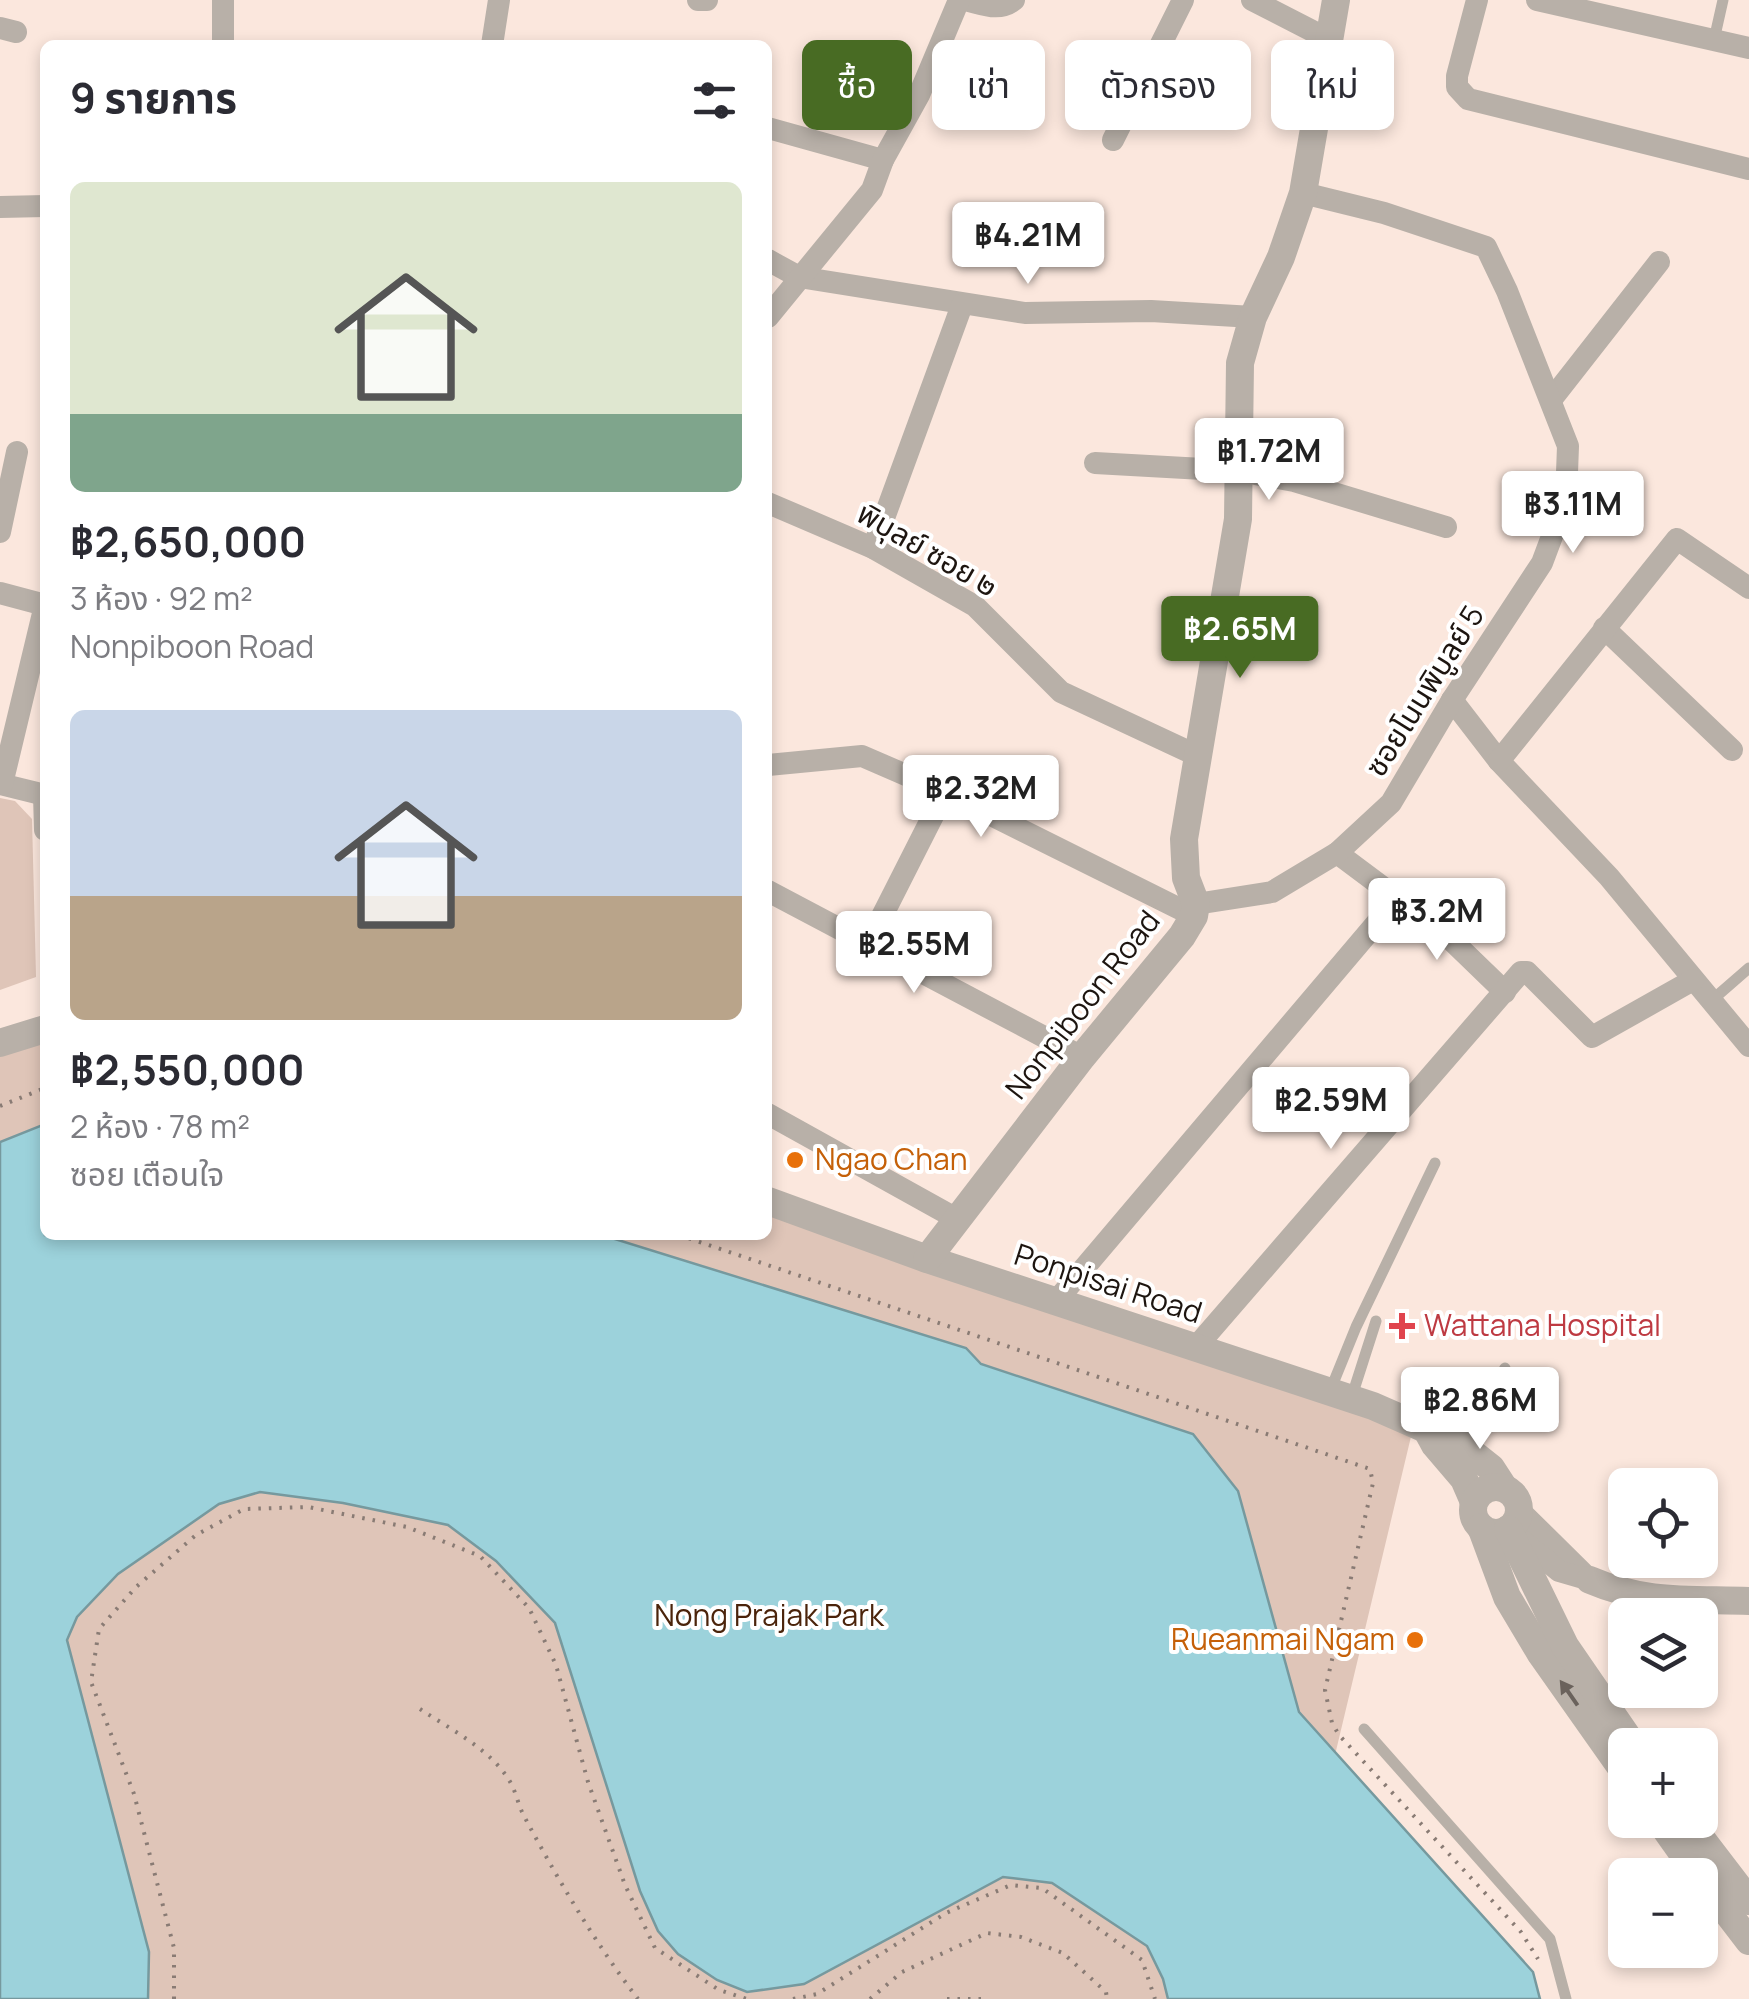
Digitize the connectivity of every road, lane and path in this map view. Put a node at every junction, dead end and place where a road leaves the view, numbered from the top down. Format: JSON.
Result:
{"nodes":[{"id":1,"x":223,"y":0,"type":"edge"},
{"id":2,"x":499,"y":0,"type":"edge"},
{"id":3,"x":698,"y":0,"type":"edge"},
{"id":4,"x":707,"y":0,"type":"edge"},
{"id":5,"x":962,"y":0,"type":"edge"},
{"id":6,"x":1014,"y":0,"type":"edge"},
{"id":7,"x":1184,"y":0,"type":"edge"},
{"id":8,"x":1252,"y":0,"type":"edge"},
{"id":9,"x":1336,"y":0,"type":"edge"},
{"id":10,"x":1477,"y":0,"type":"edge"},
{"id":11,"x":1537,"y":0,"type":"edge"},
{"id":12,"x":1723,"y":0,"type":"edge"},
{"id":13,"x":223,"y":40,"type":"edge"},
{"id":14,"x":493,"y":40,"type":"edge"},
{"id":15,"x":1330,"y":40,"type":"joint"},
{"id":16,"x":1714,"y":40,"type":"junction"},
{"id":17,"x":1749,"y":48,"type":"edge"},
{"id":18,"x":772,"y":129,"type":"edge"},
{"id":19,"x":1314,"y":130,"type":"edge"},
{"id":20,"x":1113,"y":140,"type":"dead end"},
{"id":21,"x":882,"y":160,"type":"junction"},
{"id":22,"x":1749,"y":169,"type":"edge"},
{"id":23,"x":1302,"y":193,"type":"junction"},
{"id":24,"x":40,"y":206,"type":"edge"},
{"id":25,"x":0,"y":207,"type":"edge"},
{"id":26,"x":772,"y":262,"type":"edge"},
{"id":27,"x":1659,"y":262,"type":"dead end"},
{"id":28,"x":800,"y":277,"type":"junction"},
{"id":29,"x":962,"y":305,"type":"junction"},
{"id":30,"x":772,"y":312,"type":"edge"},
{"id":31,"x":1252,"y":317,"type":"junction"},
{"id":32,"x":1551,"y":400,"type":"junction"},
{"id":33,"x":17,"y":452,"type":"dead end"},
{"id":34,"x":1095,"y":463,"type":"dead end"},
{"id":35,"x":1239,"y":471,"type":"junction"},
{"id":36,"x":772,"y":505,"type":"edge"},
{"id":37,"x":1446,"y":527,"type":"dead end"},
{"id":38,"x":0,"y":532,"type":"edge"},
{"id":39,"x":873,"y":548,"type":"junction"},
{"id":40,"x":1749,"y":588,"type":"edge"},
{"id":41,"x":0,"y":593,"type":"edge"},
{"id":42,"x":40,"y":604,"type":"edge"},
{"id":43,"x":40,"y":625,"type":"edge"},
{"id":44,"x":1604,"y":628,"type":"junction"},
{"id":45,"x":1452,"y":700,"type":"junction"},
{"id":46,"x":1732,"y":750,"type":"dead end"},
{"id":47,"x":1198,"y":756,"type":"junction"},
{"id":48,"x":1499,"y":761,"type":"junction"},
{"id":49,"x":772,"y":765,"type":"edge"},
{"id":50,"x":1,"y":784,"type":"edge"},
{"id":51,"x":945,"y":792,"type":"junction"},
{"id":52,"x":40,"y":794,"type":"edge"},
{"id":53,"x":1336,"y":853,"type":"junction"},
{"id":54,"x":772,"y":893,"type":"edge"},
{"id":55,"x":1396,"y":900,"type":"junction"},
{"id":56,"x":1195,"y":910,"type":"junction"},
{"id":57,"x":869,"y":942,"type":"junction"},
{"id":58,"x":1749,"y":968,"type":"edge"},
{"id":59,"x":1693,"y":980,"type":"junction"},
{"id":60,"x":1505,"y":992,"type":"junction"},
{"id":61,"x":1710,"y":1001,"type":"junction"},
{"id":62,"x":40,"y":1031,"type":"edge"},
{"id":63,"x":0,"y":1044,"type":"edge"},
{"id":64,"x":1749,"y":1046,"type":"edge"},
{"id":65,"x":1082,"y":1057,"type":"junction"},
{"id":66,"x":40,"y":1090,"type":"edge"},
{"id":67,"x":0,"y":1106,"type":"edge"},
{"id":68,"x":772,"y":1116,"type":"edge"},
{"id":69,"x":1435,"y":1163,"type":"dead end"},
{"id":70,"x":772,"y":1201,"type":"edge"},
{"id":71,"x":957,"y":1219,"type":"junction"},
{"id":72,"x":694,"y":1240,"type":"edge"},
{"id":73,"x":926,"y":1259,"type":"junction"},
{"id":74,"x":1057,"y":1300,"type":"junction"},
{"id":75,"x":1376,"y":1321,"type":"dead end"},
{"id":76,"x":1196,"y":1347,"type":"junction"},
{"id":77,"x":1505,"y":1368,"type":"dead end"},
{"id":78,"x":1340,"y":1396,"type":"junction"},
{"id":79,"x":1428,"y":1431,"type":"junction"},
{"id":80,"x":1462,"y":1445,"type":"junction"},
{"id":81,"x":1497,"y":1511,"type":"junction"},
{"id":82,"x":1560,"y":1570,"type":"junction"},
{"id":83,"x":1590,"y":1580,"type":"junction"},
{"id":84,"x":1532,"y":1582,"type":"junction"},
{"id":85,"x":1749,"y":1600,"type":"edge"},
{"id":86,"x":420,"y":1708,"type":"dead end"},
{"id":87,"x":1621,"y":1728,"type":"edge"},
{"id":88,"x":1364,"y":1729,"type":"dead end"},
{"id":89,"x":1608,"y":1749,"type":"edge"},
{"id":90,"x":1701,"y":1838,"type":"edge"},
{"id":91,"x":1718,"y":1900,"type":"edge"},
{"id":92,"x":1749,"y":1901,"type":"edge"},
{"id":93,"x":1749,"y":1940,"type":"edge"},
{"id":94,"x":1542,"y":1969,"type":"dead end"},
{"id":95,"x":174,"y":1999,"type":"edge"},
{"id":96,"x":638,"y":1999,"type":"edge"},
{"id":97,"x":747,"y":1999,"type":"edge"},
{"id":98,"x":794,"y":1999,"type":"edge"},
{"id":99,"x":870,"y":1999,"type":"edge"},
{"id":100,"x":946,"y":1999,"type":"edge"},
{"id":101,"x":984,"y":1999,"type":"edge"},
{"id":102,"x":1107,"y":1999,"type":"edge"},
{"id":103,"x":1155,"y":1999,"type":"edge"},
{"id":104,"x":1566,"y":1999,"type":"edge"}],
"edges":[{"from":1,"to":13,"type":"street"},
{"from":2,"to":14,"type":"street"},
{"from":3,"to":4,"type":"street"},
{"from":5,"to":6,"type":"street"},
{"from":5,"to":21,"type":"street"},
{"from":7,"to":20,"type":"street"},
{"from":8,"to":15,"type":"street"},
{"from":9,"to":15,"type":"street","name":"Nonpiboon Road"},
{"from":10,"to":22,"type":"street"},
{"from":11,"to":16,"type":"street"},
{"from":12,"to":16,"type":"lane"},
{"from":16,"to":17,"type":"street"},
{"from":18,"to":21,"type":"street"},
{"from":19,"to":23,"type":"street","name":"Nonpiboon Road"},
{"from":21,"to":28,"type":"street"},
{"from":23,"to":31,"type":"street","name":"Nonpiboon Road"},
{"from":23,"to":32,"type":"street","name":"ซอยโนนพิบูลย์ 5"},
{"from":24,"to":25,"type":"street"},
{"from":26,"to":28,"type":"street"},
{"from":27,"to":32,"type":"street"},
{"from":28,"to":29,"type":"street"},
{"from":28,"to":30,"type":"street"},
{"from":29,"to":31,"type":"street"},
{"from":29,"to":39,"type":"street"},
{"from":31,"to":35,"type":"street","name":"Nonpiboon Road"},
{"from":32,"to":45,"type":"street","name":"ซอยโนนพิบูลย์ 5"},
{"from":33,"to":38,"type":"street"},
{"from":34,"to":35,"type":"street"},
{"from":35,"to":37,"type":"street"},
{"from":35,"to":47,"type":"street","name":"Nonpiboon Road"},
{"from":36,"to":39,"type":"street","name":"พิบุลย์ ซอย ๒"},
{"from":39,"to":47,"type":"street","name":"พิบุลย์ ซอย ๒"},
{"from":40,"to":44,"type":"street"},
{"from":41,"to":42,"type":"street"},
{"from":43,"to":50,"type":"street"},
{"from":44,"to":46,"type":"street"},
{"from":44,"to":48,"type":"street"},
{"from":45,"to":48,"type":"street"},
{"from":45,"to":53,"type":"street","name":"ซอยโนนพิบูลย์ 5"},
{"from":47,"to":56,"type":"street","name":"Nonpiboon Road"},
{"from":48,"to":59,"type":"street"},
{"from":49,"to":51,"type":"street"},
{"from":50,"to":52,"type":"street"},
{"from":51,"to":56,"type":"street"},
{"from":51,"to":57,"type":"street"},
{"from":53,"to":55,"type":"street"},
{"from":53,"to":56,"type":"street","name":"ซอยโนนพิบูลย์ 5"},
{"from":54,"to":57,"type":"street"},
{"from":55,"to":60,"type":"street"},
{"from":55,"to":74,"type":"street"},
{"from":56,"to":65,"type":"street","name":"Nonpiboon Road"},
{"from":57,"to":65,"type":"street"},
{"from":58,"to":61,"type":"lane"},
{"from":59,"to":60,"type":"street"},
{"from":59,"to":61,"type":"street"},
{"from":60,"to":76,"type":"street"},
{"from":61,"to":64,"type":"street"},
{"from":62,"to":63,"type":"street"},
{"from":65,"to":71,"type":"street","name":"Nonpiboon Road"},
{"from":66,"to":67,"type":"path"},
{"from":68,"to":71,"type":"street"},
{"from":69,"to":78,"type":"lane"},
{"from":70,"to":73,"type":"street","name":"Ponpisai Road"},
{"from":71,"to":73,"type":"street","name":"Nonpiboon Road"},
{"from":72,"to":94,"type":"path"},
{"from":73,"to":74,"type":"street","name":"Ponpisai Road"},
{"from":74,"to":76,"type":"street","name":"Ponpisai Road"},
{"from":75,"to":78,"type":"lane"},
{"from":76,"to":78,"type":"street","name":"Ponpisai Road"},
{"from":77,"to":80,"type":"lane"},
{"from":78,"to":79,"type":"street","name":"Ponpisai Road"},
{"from":79,"to":80,"type":"street","name":"Ponpisai Road"},
{"from":79,"to":81,"type":"street","name":"Ponpisai Road"},
{"from":80,"to":81,"type":"street","name":"Ponpisai Road"},
{"from":81,"to":82,"type":"street"},
{"from":81,"to":83,"type":"street"},
{"from":81,"to":84,"type":"street","name":"Ponpisai Road"},
{"from":89,"to":81,"type":"street","name":"Ponpisai Road","one_way":true},
{"from":82,"to":83,"type":"street"},
{"from":82,"to":84,"type":"street"},
{"from":83,"to":85,"type":"street"},
{"from":84,"to":87,"type":"street","name":"Ponpisai Road"},
{"from":86,"to":96,"type":"path"},
{"from":88,"to":104,"type":"lane"},
{"from":90,"to":92,"type":"street"},
{"from":91,"to":93,"type":"street"},
{"from":95,"to":97,"type":"path"},
{"from":98,"to":103,"type":"path"},
{"from":99,"to":102,"type":"path"},
{"from":100,"to":101,"type":"path"}]}
